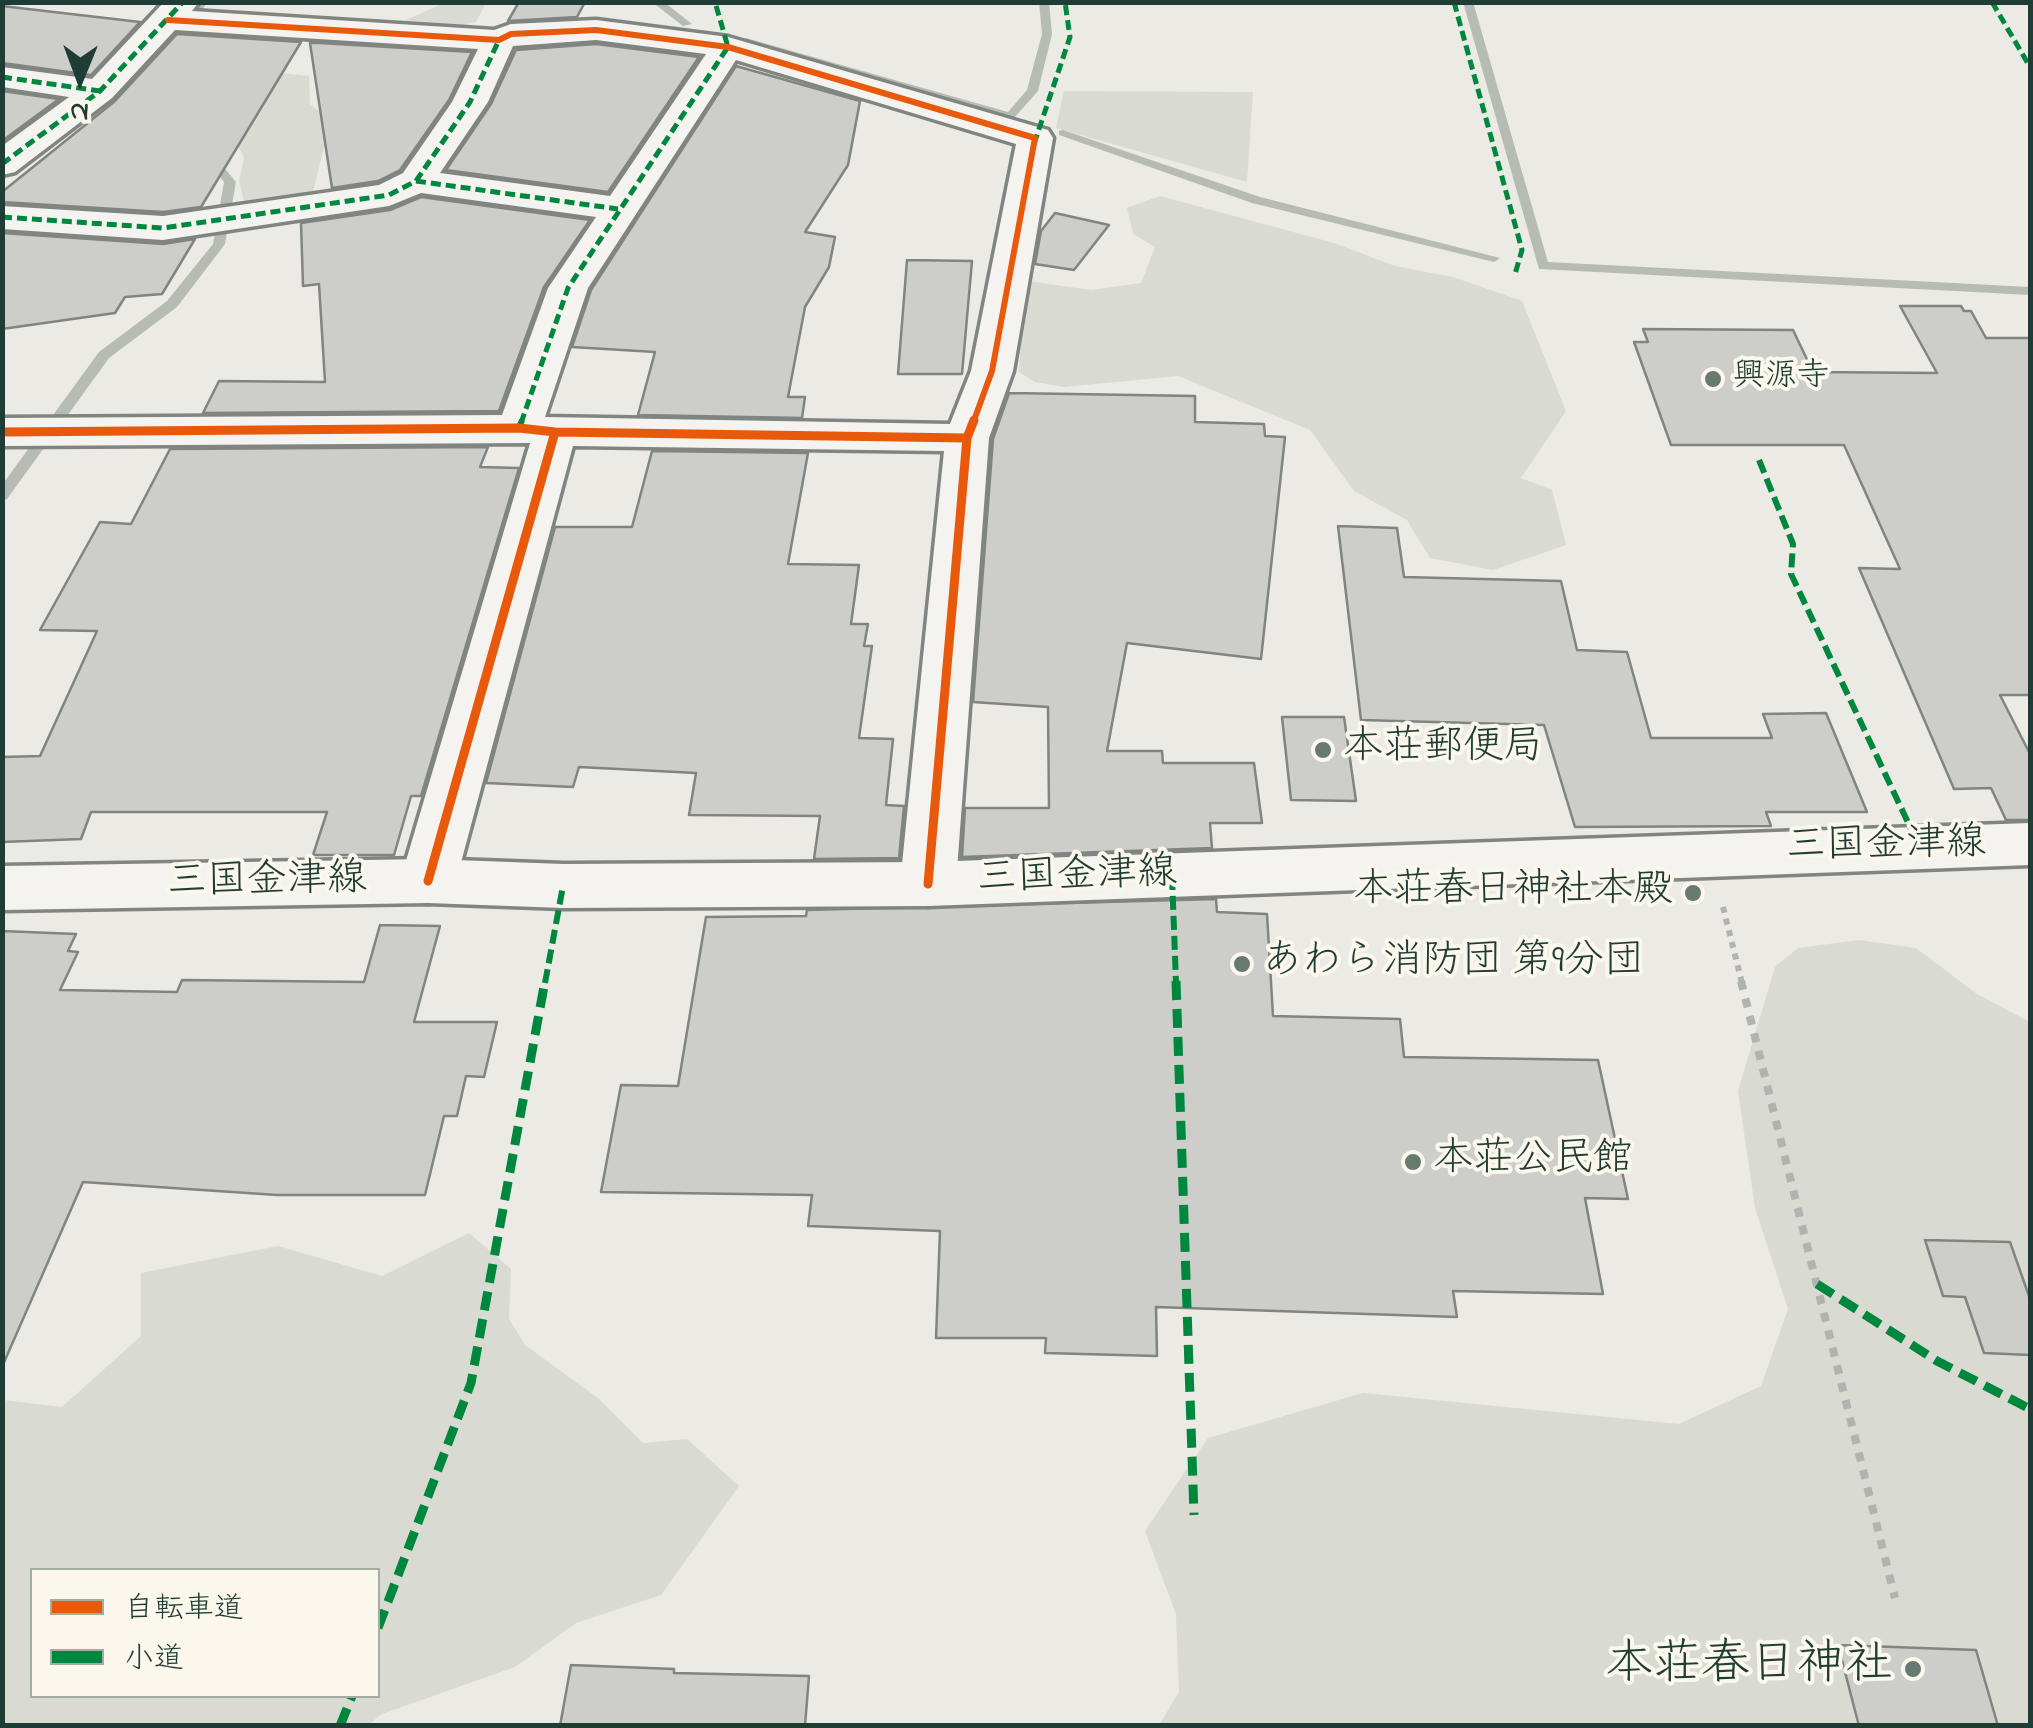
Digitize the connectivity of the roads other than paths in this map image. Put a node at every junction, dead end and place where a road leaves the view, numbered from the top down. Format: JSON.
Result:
{"nodes":[{"id":1,"x":184,"y":16,"type":"edge"},
{"id":2,"x":499,"y":40,"type":"junction"},
{"id":3,"x":728,"y":47,"type":"junction"},
{"id":4,"x":2,"y":77,"type":"edge"},
{"id":5,"x":100,"y":91,"type":"junction"},
{"id":6,"x":2,"y":164,"type":"edge"},
{"id":7,"x":416,"y":181,"type":"junction"},
{"id":8,"x":618,"y":209,"type":"junction"},
{"id":9,"x":2,"y":217,"type":"edge"},
{"id":10,"x":537,"y":430,"type":"junction"},
{"id":11,"x":8,"y":431,"type":"edge"},
{"id":12,"x":966,"y":438,"type":"junction"},
{"id":13,"x":2030,"y":844,"type":"edge"},
{"id":14,"x":428,"y":881,"type":"junction"},
{"id":15,"x":928,"y":884,"type":"junction"},
{"id":16,"x":2,"y":888,"type":"edge"}],
"edges":[{"from":1,"to":2,"type":"street"},
{"from":1,"to":5,"type":"street"},
{"from":2,"to":3,"type":"street"},
{"from":2,"to":7,"type":"street"},
{"from":3,"to":8,"type":"street"},
{"from":3,"to":12,"type":"street"},
{"from":4,"to":5,"type":"street"},
{"from":5,"to":6,"type":"street"},
{"from":7,"to":8,"type":"street"},
{"from":7,"to":9,"type":"street"},
{"from":8,"to":10,"type":"street"},
{"from":10,"to":11,"type":"street"},
{"from":10,"to":12,"type":"street"},
{"from":10,"to":14,"type":"street"},
{"from":12,"to":15,"type":"street"},
{"from":13,"to":15,"type":"street","name":"三国金津線"},
{"from":14,"to":15,"type":"street","name":"三国金津線"},
{"from":14,"to":16,"type":"street","name":"三国金津線"}]}
